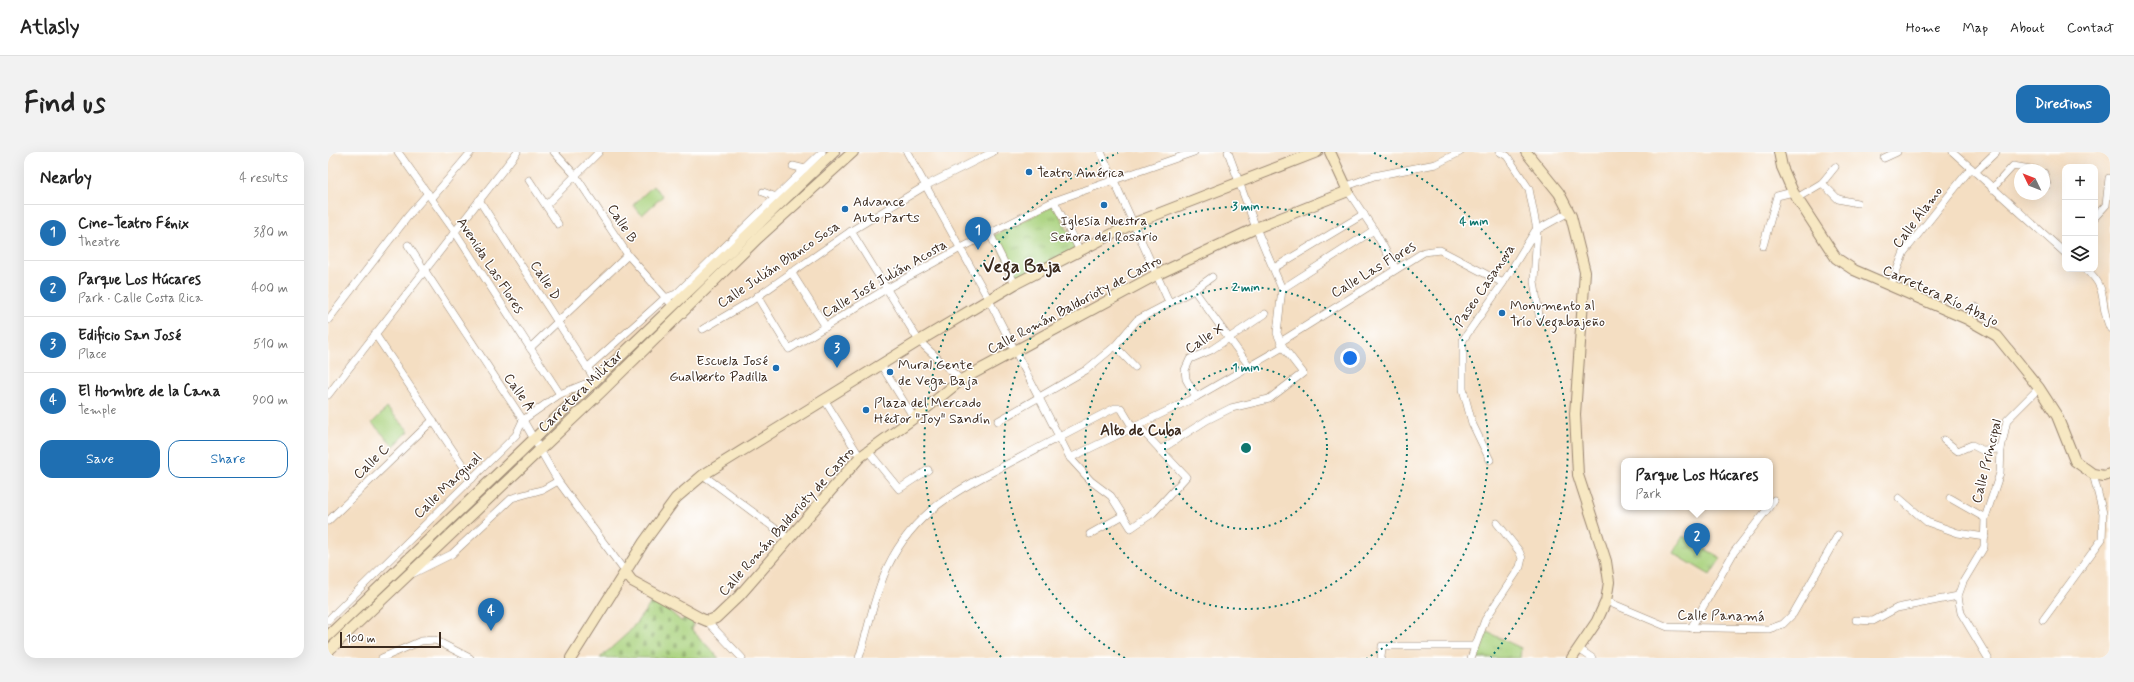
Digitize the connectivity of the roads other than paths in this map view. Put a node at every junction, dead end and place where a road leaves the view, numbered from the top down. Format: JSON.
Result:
{"nodes":[{"id":1,"x":398,"y":152,"type":"edge"},
{"id":2,"x":471,"y":152,"type":"edge"},
{"id":3,"x":517,"y":152,"type":"edge"},
{"id":4,"x":554,"y":152,"type":"edge"},
{"id":5,"x":599,"y":152,"type":"edge"},
{"id":6,"x":822,"y":152,"type":"edge"},
{"id":7,"x":834,"y":152,"type":"edge"},
{"id":8,"x":852,"y":152,"type":"edge"},
{"id":9,"x":907,"y":152,"type":"edge"},
{"id":10,"x":993,"y":152,"type":"edge"},
{"id":11,"x":1101,"y":152,"type":"edge"},
{"id":12,"x":1194,"y":152,"type":"edge"},
{"id":13,"x":1228,"y":152,"type":"edge"},
{"id":14,"x":1317,"y":152,"type":"edge"},
{"id":15,"x":1330,"y":152,"type":"edge"},
{"id":16,"x":1460,"y":152,"type":"edge"},
{"id":17,"x":1500,"y":152,"type":"edge"},
{"id":18,"x":1526,"y":152,"type":"edge"},
{"id":19,"x":1779,"y":152,"type":"edge"},
{"id":20,"x":1897,"y":152,"type":"edge"},
{"id":21,"x":1952,"y":152,"type":"edge"},
{"id":22,"x":1996,"y":152,"type":"edge"},
{"id":23,"x":1884,"y":158,"type":"dead end"},
{"id":24,"x":793,"y":166,"type":"dead end"},
{"id":25,"x":2014,"y":166,"type":"edge"},
{"id":26,"x":1835,"y":167,"type":"dead end"},
{"id":27,"x":805,"y":169,"type":"junction"},
{"id":28,"x":1973,"y":170,"type":"junction"},
{"id":29,"x":575,"y":175,"type":"junction"},
{"id":30,"x":2109,"y":178,"type":"dead end"},
{"id":31,"x":529,"y":180,"type":"dead end"},
{"id":32,"x":1113,"y":181,"type":"junction"},
{"id":33,"x":1239,"y":183,"type":"junction"},
{"id":34,"x":1822,"y":183,"type":"junction"},
{"id":35,"x":925,"y":186,"type":"junction"},
{"id":36,"x":1347,"y":189,"type":"junction"},
{"id":37,"x":1992,"y":189,"type":"junction"},
{"id":38,"x":763,"y":192,"type":"dead end"},
{"id":39,"x":1795,"y":195,"type":"junction"},
{"id":40,"x":430,"y":196,"type":"junction"},
{"id":41,"x":776,"y":198,"type":"junction"},
{"id":42,"x":479,"y":200,"type":"junction"},
{"id":43,"x":1054,"y":201,"type":"junction"},
{"id":44,"x":1857,"y":203,"type":"dead end"},
{"id":45,"x":546,"y":205,"type":"junction"},
{"id":46,"x":1569,"y":212,"type":"junction"},
{"id":47,"x":1364,"y":214,"type":"junction"},
{"id":48,"x":2098,"y":214,"type":"edge"},
{"id":49,"x":558,"y":224,"type":"dead end"},
{"id":50,"x":1132,"y":224,"type":"junction"},
{"id":51,"x":1256,"y":228,"type":"junction"},
{"id":52,"x":851,"y":230,"type":"junction"},
{"id":53,"x":1374,"y":230,"type":"junction"},
{"id":54,"x":1538,"y":230,"type":"junction"},
{"id":55,"x":455,"y":232,"type":"junction"},
{"id":56,"x":990,"y":234,"type":"junction"},
{"id":57,"x":408,"y":245,"type":"dead end"},
{"id":58,"x":1763,"y":246,"type":"dead end"},
{"id":59,"x":960,"y":249,"type":"junction"},
{"id":60,"x":2062,"y":249,"type":"edge"},
{"id":61,"x":1080,"y":251,"type":"junction"},
{"id":62,"x":628,"y":255,"type":"junction"},
{"id":63,"x":1274,"y":268,"type":"junction"},
{"id":64,"x":1396,"y":269,"type":"junction"},
{"id":65,"x":424,"y":271,"type":"junction"},
{"id":66,"x":791,"y":272,"type":"junction"},
{"id":67,"x":2089,"y":272,"type":"edge"},
{"id":68,"x":1156,"y":275,"type":"junction"},
{"id":69,"x":1212,"y":277,"type":"dead end"},
{"id":70,"x":1504,"y":283,"type":"junction"},
{"id":71,"x":1016,"y":284,"type":"junction"},
{"id":72,"x":1890,"y":285,"type":"junction"},
{"id":73,"x":886,"y":289,"type":"junction"},
{"id":74,"x":1282,"y":289,"type":"junction"},
{"id":75,"x":1194,"y":290,"type":"junction"},
{"id":76,"x":757,"y":296,"type":"junction"},
{"id":77,"x":665,"y":298,"type":"junction"},
{"id":78,"x":989,"y":300,"type":"junction"},
{"id":79,"x":1169,"y":302,"type":"junction"},
{"id":80,"x":673,"y":306,"type":"junction"},
{"id":81,"x":1976,"y":307,"type":"dead end"},
{"id":82,"x":1265,"y":314,"type":"dead end"},
{"id":83,"x":1539,"y":315,"type":"dead end"},
{"id":84,"x":1967,"y":319,"type":"junction"},
{"id":85,"x":328,"y":320,"type":"edge"},
{"id":86,"x":558,"y":322,"type":"junction"},
{"id":87,"x":826,"y":327,"type":"junction"},
{"id":88,"x":2110,"y":328,"type":"edge"},
{"id":89,"x":703,"y":329,"type":"dead end"},
{"id":90,"x":375,"y":334,"type":"junction"},
{"id":91,"x":1228,"y":337,"type":"junction"},
{"id":92,"x":919,"y":341,"type":"junction"},
{"id":93,"x":1283,"y":344,"type":"junction"},
{"id":94,"x":1115,"y":346,"type":"junction"},
{"id":95,"x":530,"y":348,"type":"junction"},
{"id":96,"x":1015,"y":351,"type":"junction"},
{"id":97,"x":881,"y":365,"type":"junction"},
{"id":98,"x":1135,"y":367,"type":"dead end"},
{"id":99,"x":1250,"y":367,"type":"junction"},
{"id":100,"x":587,"y":368,"type":"junction"},
{"id":101,"x":592,"y":380,"type":"junction"},
{"id":102,"x":961,"y":380,"type":"junction"},
{"id":103,"x":2039,"y":388,"type":"junction"},
{"id":104,"x":560,"y":394,"type":"junction"},
{"id":105,"x":328,"y":395,"type":"edge"},
{"id":106,"x":1196,"y":397,"type":"junction"},
{"id":107,"x":1040,"y":398,"type":"junction"},
{"id":108,"x":824,"y":399,"type":"junction"},
{"id":109,"x":914,"y":418,"type":"junction"},
{"id":110,"x":433,"y":420,"type":"junction"},
{"id":111,"x":523,"y":420,"type":"junction"},
{"id":112,"x":998,"y":421,"type":"dead end"},
{"id":113,"x":1136,"y":427,"type":"junction"},
{"id":114,"x":1059,"y":436,"type":"junction"},
{"id":115,"x":534,"y":439,"type":"junction"},
{"id":116,"x":1944,"y":440,"type":"dead end"},
{"id":117,"x":539,"y":449,"type":"junction"},
{"id":118,"x":2001,"y":449,"type":"junction"},
{"id":119,"x":1160,"y":450,"type":"junction"},
{"id":120,"x":868,"y":451,"type":"junction"},
{"id":121,"x":860,"y":457,"type":"junction"},
{"id":122,"x":1070,"y":458,"type":"junction"},
{"id":123,"x":1490,"y":460,"type":"dead end"},
{"id":124,"x":928,"y":470,"type":"dead end"},
{"id":125,"x":2093,"y":474,"type":"junction"},
{"id":126,"x":2110,"y":474,"type":"edge"},
{"id":127,"x":703,"y":475,"type":"junction"},
{"id":128,"x":472,"y":479,"type":"junction"},
{"id":129,"x":558,"y":481,"type":"junction"},
{"id":130,"x":1899,"y":498,"type":"dead end"},
{"id":131,"x":1950,"y":498,"type":"dead end"},
{"id":132,"x":1766,"y":510,"type":"edge"},
{"id":133,"x":1122,"y":516,"type":"junction"},
{"id":134,"x":1985,"y":518,"type":"junction"},
{"id":135,"x":328,"y":522,"type":"edge"},
{"id":136,"x":1497,"y":523,"type":"dead end"},
{"id":137,"x":1090,"y":534,"type":"dead end"},
{"id":138,"x":1838,"y":535,"type":"dead end"},
{"id":139,"x":1985,"y":537,"type":"junction"},
{"id":140,"x":788,"y":538,"type":"junction"},
{"id":141,"x":626,"y":573,"type":"junction"},
{"id":142,"x":405,"y":578,"type":"junction"},
{"id":143,"x":1958,"y":596,"type":"junction"},
{"id":144,"x":1606,"y":601,"type":"junction"},
{"id":145,"x":328,"y":620,"type":"edge"},
{"id":146,"x":1856,"y":620,"type":"dead end"},
{"id":147,"x":2043,"y":620,"type":"dead end"},
{"id":148,"x":707,"y":621,"type":"junction"},
{"id":149,"x":1691,"y":628,"type":"junction"},
{"id":150,"x":328,"y":636,"type":"edge"},
{"id":151,"x":1474,"y":646,"type":"junction"},
{"id":152,"x":1579,"y":649,"type":"junction"},
{"id":153,"x":328,"y":651,"type":"edge"},
{"id":154,"x":382,"y":658,"type":"edge"},
{"id":155,"x":470,"y":658,"type":"edge"},
{"id":156,"x":571,"y":658,"type":"edge"},
{"id":157,"x":742,"y":658,"type":"edge"},
{"id":158,"x":859,"y":658,"type":"edge"},
{"id":159,"x":1381,"y":658,"type":"edge"},
{"id":160,"x":1471,"y":658,"type":"edge"},
{"id":161,"x":1572,"y":658,"type":"edge"},
{"id":162,"x":1592,"y":658,"type":"edge"},
{"id":163,"x":1988,"y":658,"type":"edge"}],
"edges":[{"from":1,"to":40,"type":"street","name":"Avenida Las Flores"},
{"from":2,"to":40,"type":"street"},
{"from":3,"to":42,"type":"street"},
{"from":4,"to":29,"type":"street","name":"Calle B"},
{"from":5,"to":29,"type":"street"},
{"from":6,"to":27,"type":"street"},
{"from":7,"to":80,"type":"street","name":"Carretera Militar"},
{"from":8,"to":117,"type":"street","name":"Carretera Militar"},
{"from":9,"to":35,"type":"street"},
{"from":10,"to":35,"type":"street","name":"Calle Julián Blanco Sosa"},
{"from":11,"to":32,"type":"street"},
{"from":12,"to":32,"type":"street","name":"Calle José Julián Acosta"},
{"from":13,"to":33,"type":"street"},
{"from":14,"to":33,"type":"street"},
{"from":15,"to":36,"type":"street"},
{"from":16,"to":36,"type":"street"},
{"from":17,"to":54,"type":"street"},
{"from":18,"to":46,"type":"street"},
{"from":19,"to":39,"type":"street","name":"Carretera Río Abajo"},
{"from":20,"to":23,"type":"street"},
{"from":21,"to":28,"type":"street"},
{"from":22,"to":28,"type":"street","name":"Calle Álamo"},
{"from":24,"to":27,"type":"street"},
{"from":25,"to":37,"type":"street"},
{"from":26,"to":34,"type":"street"},
{"from":27,"to":41,"type":"street"},
{"from":28,"to":37,"type":"street"},
{"from":28,"to":72,"type":"street","name":"Calle Álamo"},
{"from":29,"to":45,"type":"street"},
{"from":29,"to":62,"type":"street","name":"Calle B"},
{"from":30,"to":48,"type":"street"},
{"from":31,"to":45,"type":"street"},
{"from":32,"to":43,"type":"street","name":"Calle José Julián Acosta"},
{"from":32,"to":50,"type":"street"},
{"from":33,"to":50,"type":"street"},
{"from":33,"to":51,"type":"street"},
{"from":34,"to":39,"type":"street"},
{"from":34,"to":44,"type":"street"},
{"from":35,"to":52,"type":"street","name":"Calle Julián Blanco Sosa"},
{"from":35,"to":59,"type":"street"},
{"from":36,"to":47,"type":"street"},
{"from":36,"to":51,"type":"street","name":"Calle Román Baldorioty de Castro"},
{"from":37,"to":60,"type":"street"},
{"from":38,"to":41,"type":"street"},
{"from":39,"to":58,"type":"street"},
{"from":39,"to":72,"type":"street","name":"Carretera Río Abajo"},
{"from":40,"to":55,"type":"street","name":"Avenida Las Flores"},
{"from":40,"to":85,"type":"street"},
{"from":41,"to":77,"type":"street"},
{"from":42,"to":55,"type":"street"},
{"from":42,"to":86,"type":"street","name":"Calle D"},
{"from":43,"to":56,"type":"street","name":"Calle José Julián Acosta"},
{"from":43,"to":61,"type":"street"},
{"from":45,"to":49,"type":"street"},
{"from":46,"to":54,"type":"street","name":"Paseo Casanova"},
{"from":46,"to":144,"type":"street"},
{"from":47,"to":53,"type":"street"},
{"from":47,"to":63,"type":"street"},
{"from":50,"to":61,"type":"street"},
{"from":50,"to":68,"type":"street"},
{"from":51,"to":63,"type":"street"},
{"from":51,"to":68,"type":"street","name":"Calle Román Baldorioty de Castro"},
{"from":52,"to":66,"type":"street","name":"Calle Julián Blanco Sosa"},
{"from":52,"to":73,"type":"street"},
{"from":53,"to":64,"type":"street"},
{"from":53,"to":74,"type":"street"},
{"from":54,"to":70,"type":"street","name":"Paseo Casanova"},
{"from":54,"to":83,"type":"street"},
{"from":55,"to":65,"type":"street"},
{"from":55,"to":95,"type":"street","name":"Avenida Las Flores"},
{"from":56,"to":59,"type":"street","name":"Calle José Julián Acosta"},
{"from":56,"to":71,"type":"street"},
{"from":57,"to":65,"type":"street","name":"Calle A"},
{"from":59,"to":73,"type":"street","name":"Calle José Julián Acosta"},
{"from":59,"to":78,"type":"street"},
{"from":61,"to":71,"type":"street"},
{"from":62,"to":77,"type":"street","name":"Calle B"},
{"from":62,"to":86,"type":"street"},
{"from":63,"to":74,"type":"street"},
{"from":64,"to":70,"type":"street","name":"Calle Las Flores"},
{"from":64,"to":93,"type":"street","name":"Calle Las Flores"},
{"from":65,"to":90,"type":"street"},
{"from":65,"to":111,"type":"street","name":"Calle A"},
{"from":66,"to":76,"type":"street","name":"Calle Julián Blanco Sosa"},
{"from":66,"to":87,"type":"street"},
{"from":67,"to":88,"type":"street"},
{"from":68,"to":79,"type":"street"},
{"from":68,"to":96,"type":"street","name":"Calle Román Baldorioty de Castro"},
{"from":69,"to":75,"type":"street"},
{"from":70,"to":123,"type":"street","name":"Paseo Casanova"},
{"from":71,"to":78,"type":"street"},
{"from":72,"to":84,"type":"street","name":"Carretera Río Abajo"},
{"from":73,"to":87,"type":"street","name":"Calle José Julián Acosta"},
{"from":73,"to":92,"type":"street"},
{"from":74,"to":93,"type":"street"},
{"from":75,"to":79,"type":"street"},
{"from":75,"to":91,"type":"street"},
{"from":76,"to":87,"type":"street","name":"Calle José Julián Acosta"},
{"from":76,"to":89,"type":"street","name":"Calle Julián Blanco Sosa"},
{"from":77,"to":80,"type":"street","name":"Calle B"},
{"from":77,"to":100,"type":"street"},
{"from":78,"to":92,"type":"street"},
{"from":78,"to":96,"type":"street"},
{"from":79,"to":94,"type":"street"},
{"from":80,"to":101,"type":"street","name":"Carretera Militar"},
{"from":81,"to":84,"type":"street"},
{"from":82,"to":91,"type":"street","name":"Calle X"},
{"from":84,"to":103,"type":"street","name":"Carretera Río Abajo"},
{"from":86,"to":95,"type":"street"},
{"from":86,"to":100,"type":"street","name":"Calle D"},
{"from":90,"to":105,"type":"street"},
{"from":90,"to":110,"type":"street"},
{"from":91,"to":99,"type":"street"},
{"from":91,"to":106,"type":"street","name":"Calle X"},
{"from":92,"to":97,"type":"street"},
{"from":92,"to":102,"type":"street"},
{"from":93,"to":99,"type":"street","name":"Calle Las Flores"},
{"from":93,"to":119,"type":"street"},
{"from":94,"to":98,"type":"street"},
{"from":94,"to":107,"type":"street"},
{"from":95,"to":104,"type":"street","name":"Avenida Las Flores"},
{"from":96,"to":102,"type":"street","name":"Calle Román Baldorioty de Castro"},
{"from":96,"to":107,"type":"street"},
{"from":97,"to":108,"type":"street"},
{"from":97,"to":109,"type":"street"},
{"from":99,"to":106,"type":"street","name":"Calle Las Flores"},
{"from":100,"to":101,"type":"street","name":"Calle D"},
{"from":101,"to":104,"type":"street","name":"Calle Marginal"},
{"from":101,"to":115,"type":"street","name":"Carretera Militar"},
{"from":102,"to":109,"type":"street","name":"Calle Román Baldorioty de Castro"},
{"from":103,"to":118,"type":"street","name":"Calle Principal"},
{"from":103,"to":125,"type":"street","name":"Carretera Río Abajo"},
{"from":104,"to":111,"type":"street","name":"Calle Marginal"},
{"from":106,"to":113,"type":"street","name":"Calle Las Flores"},
{"from":107,"to":112,"type":"street"},
{"from":107,"to":114,"type":"street"},
{"from":108,"to":121,"type":"street"},
{"from":108,"to":127,"type":"street"},
{"from":109,"to":120,"type":"street","name":"Calle Román Baldorioty de Castro"},
{"from":110,"to":128,"type":"street"},
{"from":110,"to":135,"type":"street","name":"Calle C"},
{"from":111,"to":115,"type":"street","name":"Calle A"},
{"from":111,"to":128,"type":"street","name":"Calle Marginal"},
{"from":113,"to":114,"type":"street"},
{"from":113,"to":119,"type":"street"},
{"from":113,"to":122,"type":"street","name":"Calle Las Flores"},
{"from":114,"to":122,"type":"street"},
{"from":114,"to":158,"type":"street"},
{"from":115,"to":117,"type":"street","name":"Calle A"},
{"from":115,"to":150,"type":"street","name":"Carretera Militar"},
{"from":116,"to":118,"type":"street"},
{"from":117,"to":129,"type":"street","name":"Calle A"},
{"from":117,"to":142,"type":"street","name":"Carretera Militar"},
{"from":118,"to":134,"type":"street","name":"Calle Principal"},
{"from":119,"to":133,"type":"street"},
{"from":120,"to":121,"type":"street","name":"Calle Román Baldorioty de Castro"},
{"from":120,"to":124,"type":"street"},
{"from":121,"to":140,"type":"street","name":"Calle Román Baldorioty de Castro"},
{"from":122,"to":133,"type":"street"},
{"from":125,"to":126,"type":"street"},
{"from":125,"to":147,"type":"street"},
{"from":127,"to":140,"type":"street"},
{"from":127,"to":141,"type":"street"},
{"from":128,"to":145,"type":"street","name":"Calle Marginal"},
{"from":129,"to":141,"type":"street","name":"Calle A"},
{"from":129,"to":142,"type":"street"},
{"from":130,"to":139,"type":"street"},
{"from":131,"to":134,"type":"street"},
{"from":132,"to":149,"type":"street"},
{"from":133,"to":137,"type":"street"},
{"from":134,"to":139,"type":"street","name":"Calle Principal"},
{"from":136,"to":151,"type":"street"},
{"from":138,"to":149,"type":"street","name":"Calle Panamá"},
{"from":139,"to":143,"type":"street","name":"Calle Principal"},
{"from":140,"to":148,"type":"street","name":"Calle Román Baldorioty de Castro"},
{"from":141,"to":148,"type":"street"},
{"from":141,"to":156,"type":"street"},
{"from":142,"to":153,"type":"street","name":"Carretera Militar"},
{"from":143,"to":146,"type":"street"},
{"from":143,"to":163,"type":"street"},
{"from":144,"to":149,"type":"street","name":"Calle Panamá"},
{"from":144,"to":152,"type":"street"},
{"from":148,"to":157,"type":"street"},
{"from":151,"to":159,"type":"street"},
{"from":151,"to":160,"type":"street"},
{"from":152,"to":161,"type":"street"},
{"from":152,"to":162,"type":"street"},
{"from":154,"to":155,"type":"street"}]}
